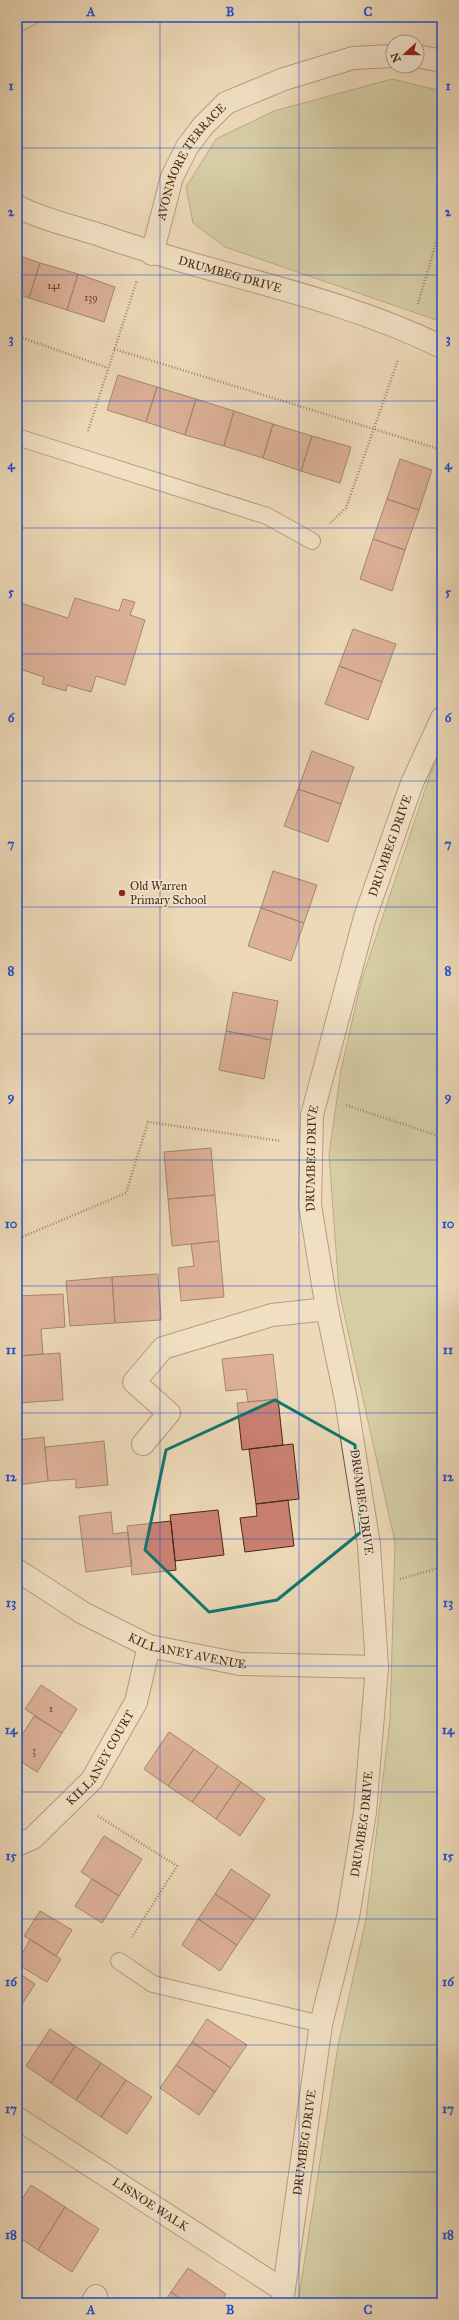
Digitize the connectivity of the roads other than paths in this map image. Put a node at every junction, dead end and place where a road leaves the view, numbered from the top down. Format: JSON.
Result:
{"nodes":[{"id":1,"x":31,"y":17,"type":"edge"},
{"id":2,"x":17,"y":24,"type":"edge"},
{"id":3,"x":385,"y":56,"type":"edge"},
{"id":4,"x":425,"y":58,"type":"edge"},
{"id":5,"x":442,"y":61,"type":"edge"},
{"id":6,"x":17,"y":206,"type":"edge"},
{"id":7,"x":152,"y":254,"type":"junction"},
{"id":8,"x":442,"y":347,"type":"edge"},
{"id":9,"x":17,"y":437,"type":"edge"},
{"id":10,"x":312,"y":541,"type":"road end"},
{"id":11,"x":442,"y":718,"type":"edge"},
{"id":12,"x":327,"y":1309,"type":"junction"},
{"id":13,"x":143,"y":1444,"type":"dead end"},
{"id":14,"x":17,"y":1570,"type":"edge"},
{"id":15,"x":149,"y":1646,"type":"junction"},
{"id":16,"x":377,"y":1667,"type":"junction"},
{"id":17,"x":17,"y":1845,"type":"edge"},
{"id":18,"x":120,"y":1960,"type":"road end"},
{"id":19,"x":321,"y":2024,"type":"junction"},
{"id":20,"x":17,"y":2118,"type":"edge"},
{"id":21,"x":282,"y":2297,"type":"edge"}],
"edges":[{"from":1,"to":2,"type":"lane"},
{"from":3,"to":7,"type":"street","name":"AVONMORE TERRACE"},
{"from":4,"to":5,"type":"street"},
{"from":6,"to":7,"type":"street","name":"DRUMBEG DRIVE"},
{"from":7,"to":8,"type":"street","name":"DRUMBEG DRIVE"},
{"from":9,"to":10,"type":"lane"},
{"from":11,"to":12,"type":"street","name":"DRUMBEG DRIVE"},
{"from":12,"to":13,"type":"street"},
{"from":12,"to":16,"type":"street","name":"DRUMBEG DRIVE"},
{"from":14,"to":15,"type":"street","name":"KILLANEY AVENUE"},
{"from":15,"to":16,"type":"street","name":"KILLANEY AVENUE"},
{"from":15,"to":17,"type":"street","name":"KILLANEY COURT"},
{"from":16,"to":19,"type":"street","name":"DRUMBEG DRIVE"},
{"from":18,"to":19,"type":"lane"},
{"from":19,"to":21,"type":"street","name":"DRUMBEG DRIVE"},
{"from":20,"to":21,"type":"street","name":"LISNOE WALK"}]}
